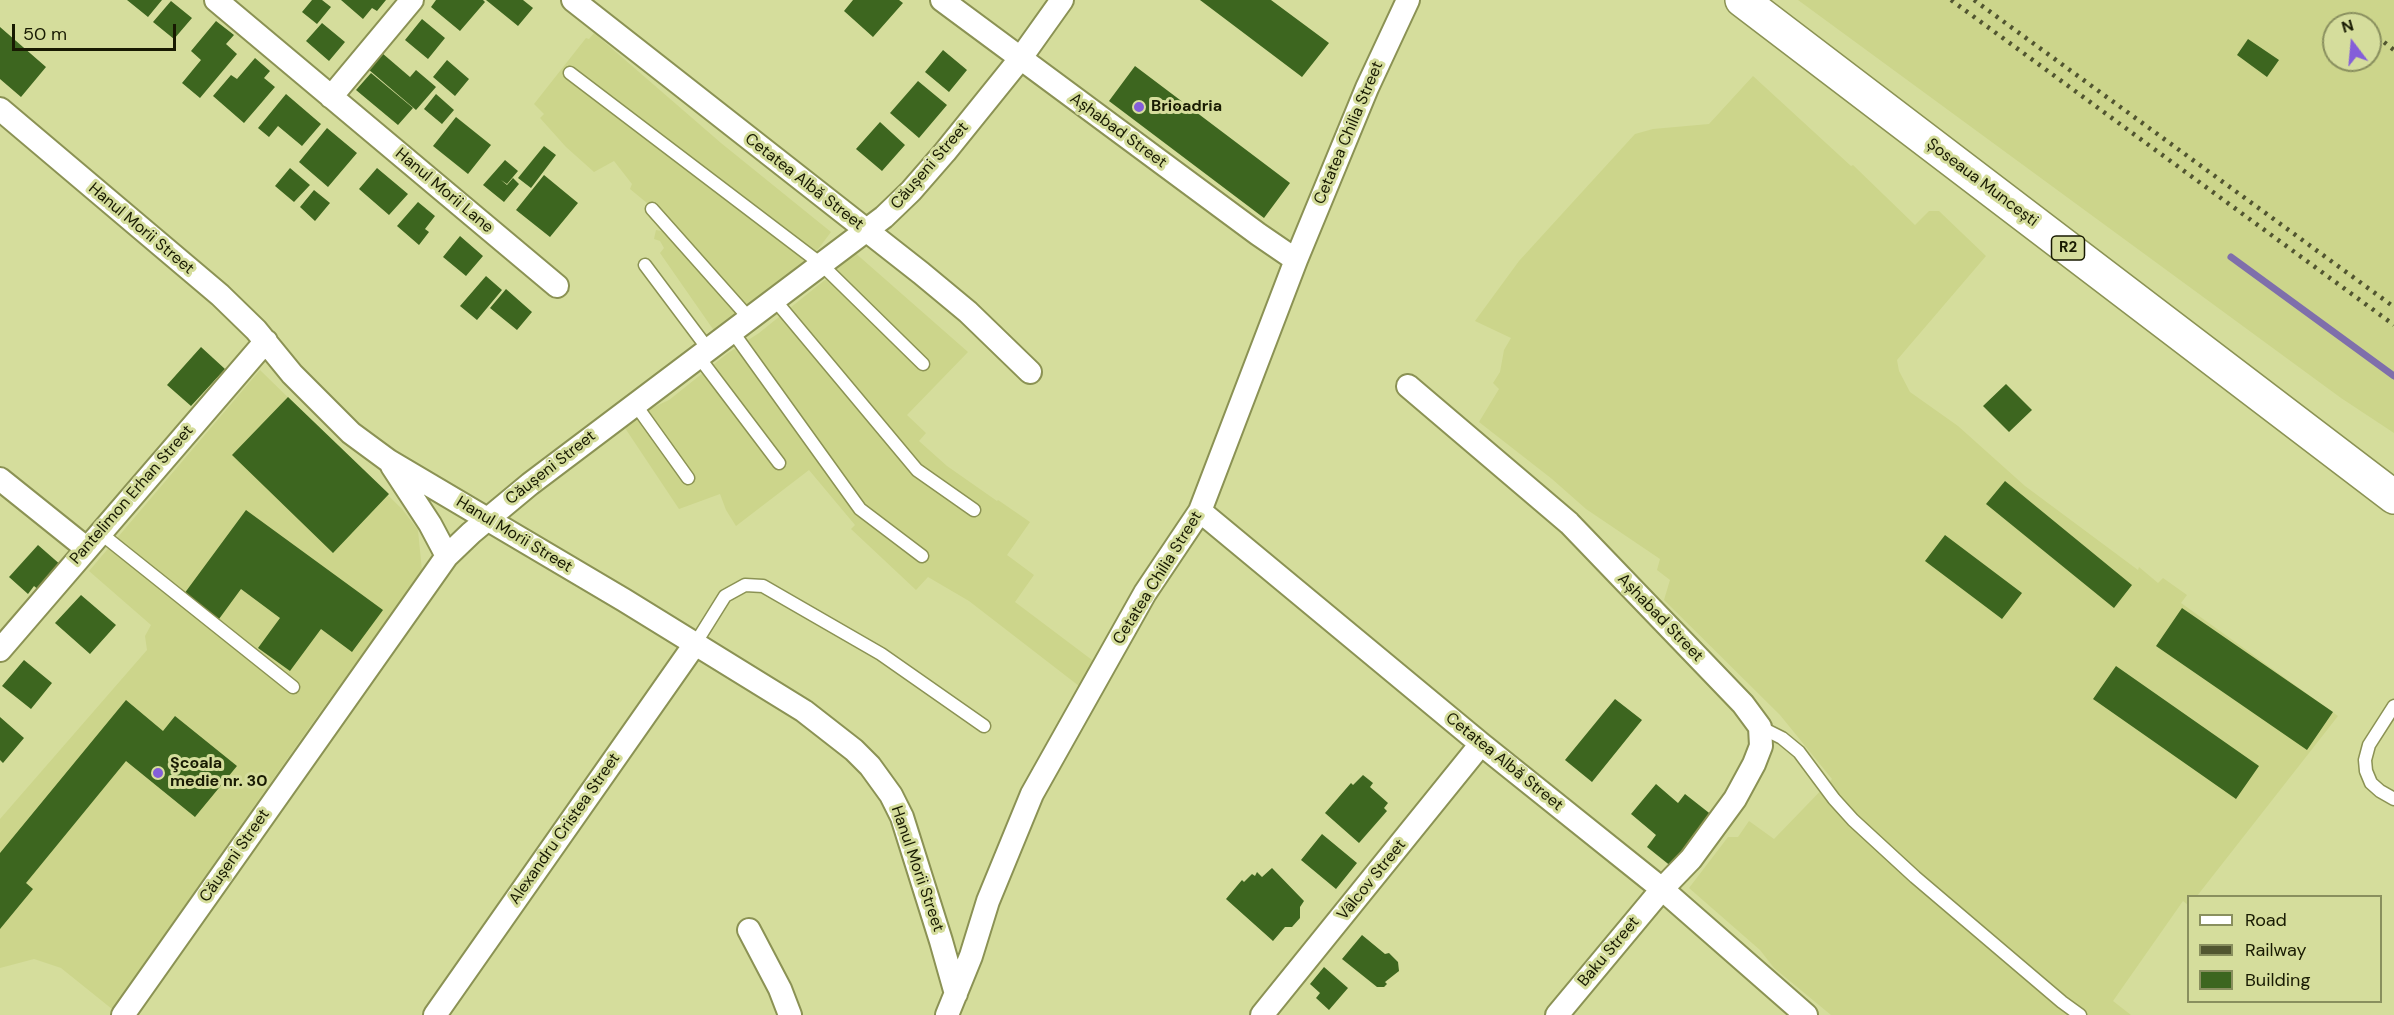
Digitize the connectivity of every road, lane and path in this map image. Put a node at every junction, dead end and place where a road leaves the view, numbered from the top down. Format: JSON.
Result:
{"nodes":[{"id":1,"x":216,"y":0,"type":"edge"},
{"id":2,"x":412,"y":0,"type":"edge"},
{"id":3,"x":573,"y":0,"type":"edge"},
{"id":4,"x":942,"y":0,"type":"edge"},
{"id":5,"x":1062,"y":0,"type":"edge"},
{"id":6,"x":1408,"y":0,"type":"edge"},
{"id":7,"x":1742,"y":0,"type":"edge"},
{"id":8,"x":1020,"y":59,"type":"junction"},
{"id":9,"x":570,"y":74,"type":"dead end"},
{"id":10,"x":331,"y":97,"type":"junction"},
{"id":11,"x":0,"y":109,"type":"edge"},
{"id":12,"x":652,"y":209,"type":"dead end"},
{"id":13,"x":867,"y":232,"type":"junction"},
{"id":14,"x":1296,"y":260,"type":"junction"},
{"id":15,"x":821,"y":264,"type":"junction"},
{"id":16,"x":645,"y":265,"type":"dead end"},
{"id":17,"x":557,"y":285,"type":"dead end"},
{"id":18,"x":774,"y":299,"type":"junction"},
{"id":19,"x":741,"y":324,"type":"junction"},
{"id":20,"x":266,"y":341,"type":"junction"},
{"id":21,"x":703,"y":352,"type":"junction"},
{"id":22,"x":923,"y":364,"type":"dead end"},
{"id":23,"x":1030,"y":372,"type":"dead end"},
{"id":24,"x":1408,"y":386,"type":"dead end"},
{"id":25,"x":635,"y":404,"type":"junction"},
{"id":26,"x":389,"y":461,"type":"junction"},
{"id":27,"x":779,"y":463,"type":"dead end"},
{"id":28,"x":688,"y":478,"type":"dead end"},
{"id":29,"x":0,"y":479,"type":"edge"},
{"id":30,"x":2394,"y":497,"type":"edge"},
{"id":31,"x":974,"y":510,"type":"dead end"},
{"id":32,"x":1200,"y":511,"type":"junction"},
{"id":33,"x":487,"y":520,"type":"junction"},
{"id":34,"x":93,"y":540,"type":"junction"},
{"id":35,"x":447,"y":556,"type":"junction"},
{"id":36,"x":921,"y":556,"type":"dead end"},
{"id":37,"x":695,"y":644,"type":"junction"},
{"id":38,"x":0,"y":650,"type":"edge"},
{"id":39,"x":293,"y":687,"type":"dead end"},
{"id":40,"x":2394,"y":706,"type":"edge"},
{"id":41,"x":984,"y":726,"type":"dead end"},
{"id":42,"x":1760,"y":727,"type":"junction"},
{"id":43,"x":1481,"y":744,"type":"junction"},
{"id":44,"x":2394,"y":799,"type":"edge"},
{"id":45,"x":1662,"y":889,"type":"junction"},
{"id":46,"x":749,"y":930,"type":"dead end"},
{"id":47,"x":956,"y":994,"type":"junction"},
{"id":48,"x":123,"y":1015,"type":"edge"},
{"id":49,"x":435,"y":1015,"type":"edge"},
{"id":50,"x":790,"y":1015,"type":"edge"},
{"id":51,"x":947,"y":1015,"type":"edge"},
{"id":52,"x":1262,"y":1015,"type":"edge"},
{"id":53,"x":1557,"y":1015,"type":"edge"},
{"id":54,"x":1806,"y":1015,"type":"edge"},
{"id":55,"x":2080,"y":1015,"type":"edge"}],
"edges":[{"from":1,"to":10,"type":"street","name":"Hanul Morii Lane"},
{"from":2,"to":10,"type":"street"},
{"from":3,"to":13,"type":"street","name":"Cetatea Albă Street"},
{"from":4,"to":8,"type":"street","name":"Așhabad Street"},
{"from":5,"to":8,"type":"street","name":"Căușeni Street"},
{"from":6,"to":14,"type":"street","name":"Cetatea Chilia Street"},
{"from":7,"to":30,"type":"main road","name":"Șoseaua Muncești","number":"R2"},
{"from":8,"to":13,"type":"street","name":"Căușeni Street"},
{"from":8,"to":14,"type":"street","name":"Așhabad Street"},
{"from":9,"to":15,"type":"lane"},
{"from":10,"to":17,"type":"street","name":"Hanul Morii Lane"},
{"from":11,"to":20,"type":"street","name":"Hanul Morii Street"},
{"from":12,"to":19,"type":"lane"},
{"from":13,"to":15,"type":"street","name":"Căușeni Street"},
{"from":13,"to":23,"type":"street","name":"Cetatea Albă Street"},
{"from":14,"to":32,"type":"street","name":"Cetatea Chilia Street"},
{"from":15,"to":18,"type":"street","name":"Căușeni Street"},
{"from":15,"to":22,"type":"lane"},
{"from":16,"to":21,"type":"lane"},
{"from":18,"to":19,"type":"street","name":"Căușeni Street"},
{"from":18,"to":31,"type":"lane"},
{"from":19,"to":21,"type":"street","name":"Căușeni Street"},
{"from":19,"to":36,"type":"lane"},
{"from":20,"to":26,"type":"street","name":"Hanul Morii Street"},
{"from":20,"to":34,"type":"street","name":"Pantelimon Erhan Street"},
{"from":21,"to":25,"type":"street","name":"Căușeni Street"},
{"from":21,"to":27,"type":"lane"},
{"from":24,"to":42,"type":"street","name":"Așhabad Street"},
{"from":25,"to":28,"type":"lane"},
{"from":25,"to":33,"type":"street","name":"Căușeni Street"},
{"from":26,"to":33,"type":"street","name":"Hanul Morii Street"},
{"from":26,"to":35,"type":"street"},
{"from":29,"to":34,"type":"street"},
{"from":32,"to":43,"type":"street","name":"Cetatea Albă Street"},
{"from":32,"to":47,"type":"street","name":"Cetatea Chilia Street"},
{"from":33,"to":35,"type":"street","name":"Căușeni Street"},
{"from":33,"to":37,"type":"street","name":"Hanul Morii Street"},
{"from":34,"to":38,"type":"street","name":"Pantelimon Erhan Street"},
{"from":34,"to":39,"type":"lane"},
{"from":35,"to":48,"type":"street","name":"Căușeni Street"},
{"from":37,"to":41,"type":"lane"},
{"from":37,"to":47,"type":"street","name":"Hanul Morii Street"},
{"from":37,"to":49,"type":"street","name":"Alexandru Cristea Street"},
{"from":40,"to":44,"type":"lane"},
{"from":42,"to":45,"type":"street"},
{"from":42,"to":55,"type":"lane"},
{"from":43,"to":45,"type":"street","name":"Cetatea Albă Street"},
{"from":43,"to":52,"type":"street","name":"Vâlcov Street"},
{"from":45,"to":53,"type":"street","name":"Baku Street"},
{"from":45,"to":54,"type":"street","name":"Cetatea Albă Street"},
{"from":46,"to":50,"type":"street"},
{"from":47,"to":51,"type":"street","name":"Cetatea Chilia Street"}]}
